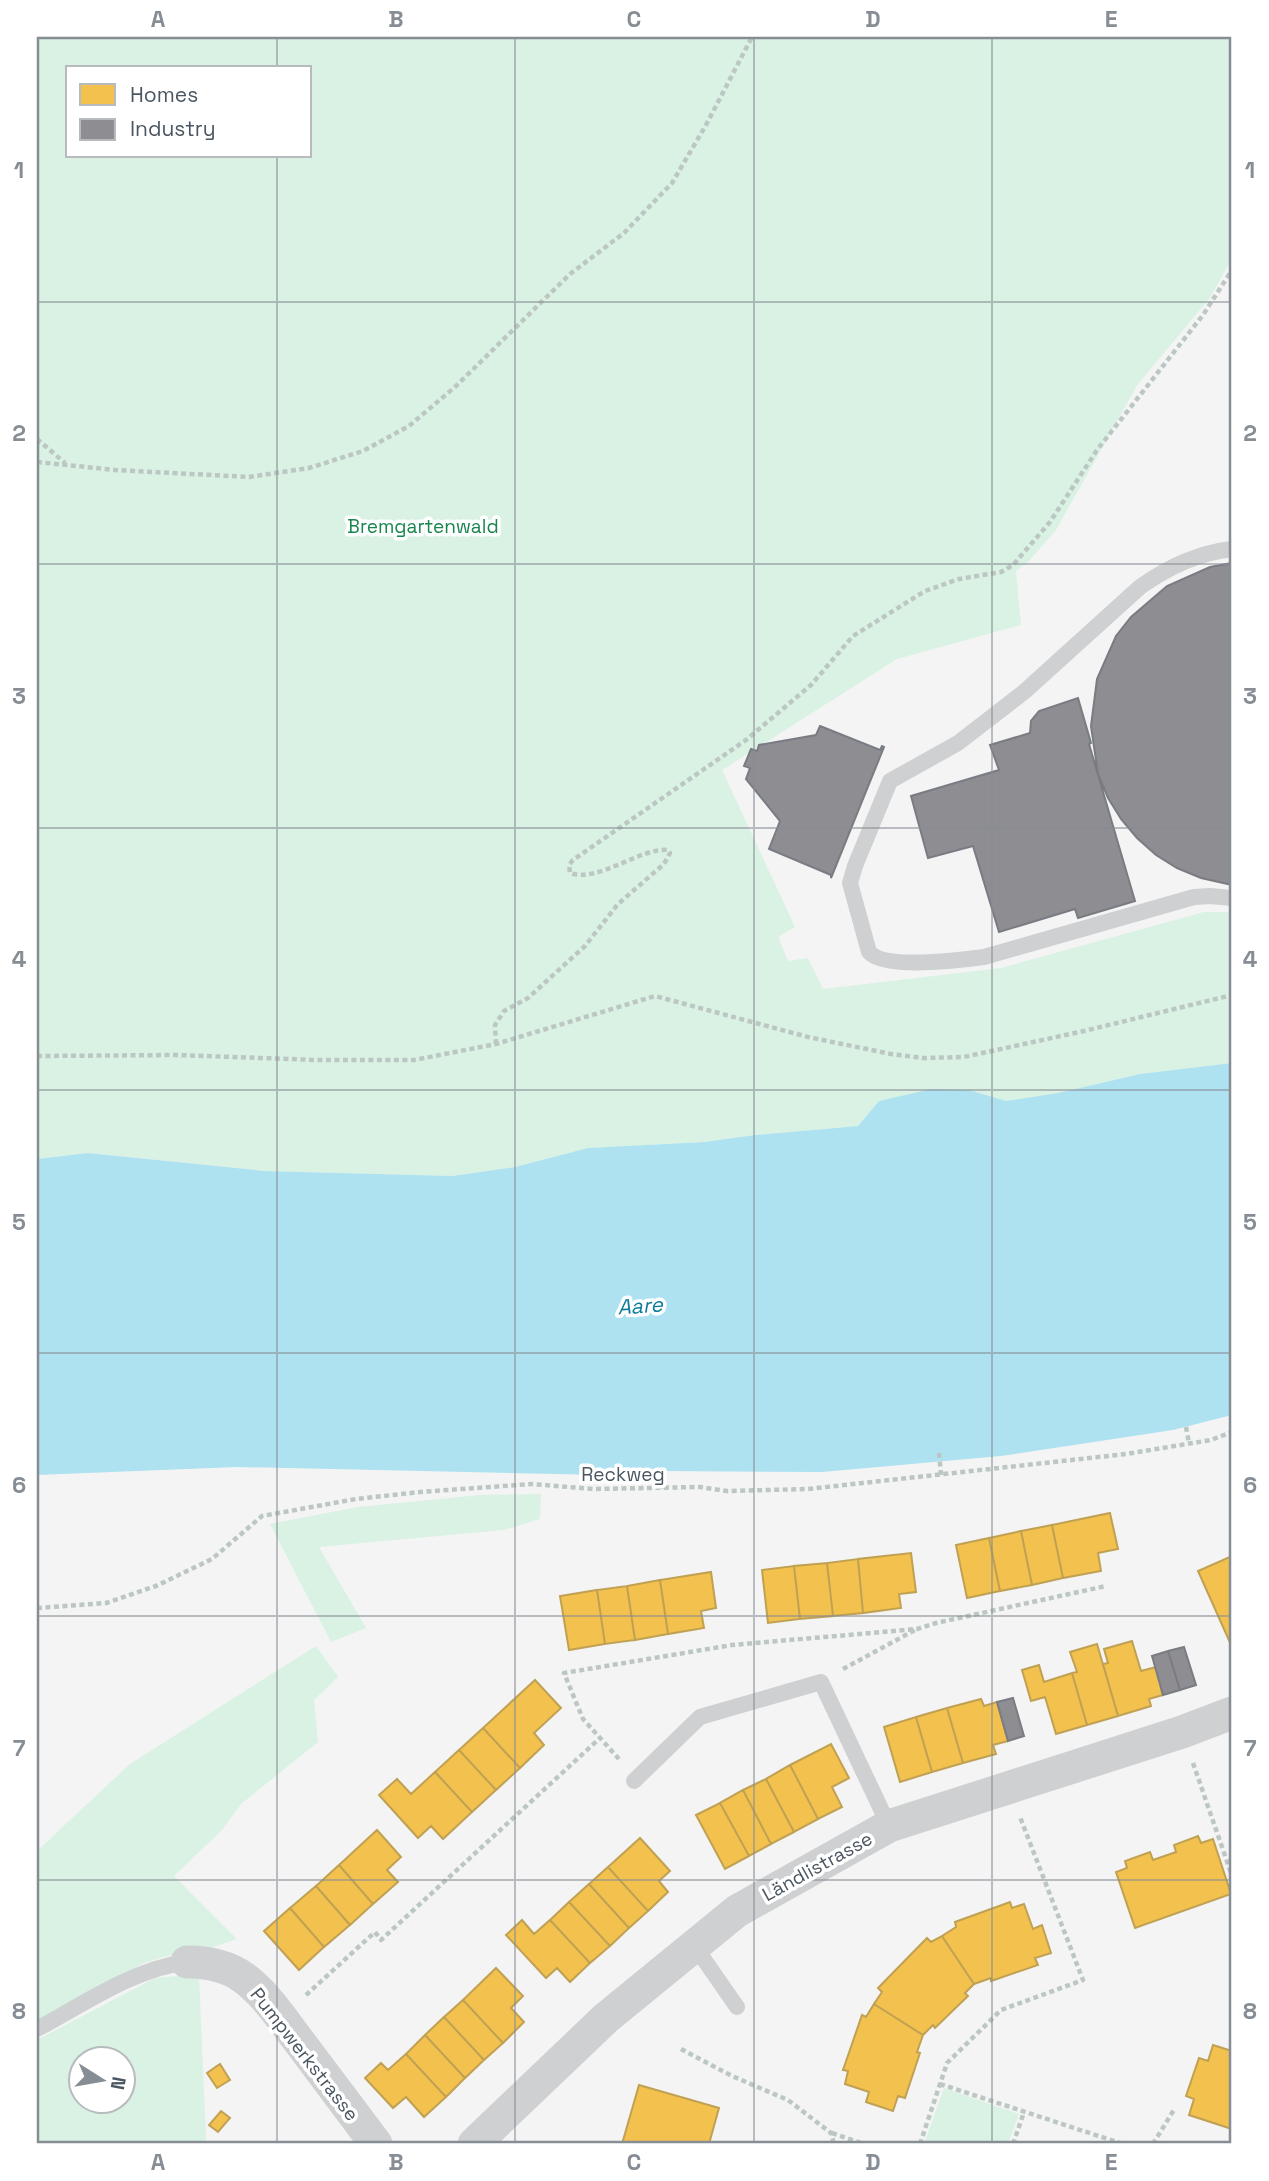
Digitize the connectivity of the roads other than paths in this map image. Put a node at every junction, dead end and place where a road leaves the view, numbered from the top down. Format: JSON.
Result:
{"nodes":[{"id":1,"x":1232,"y":549,"type":"edge"},
{"id":2,"x":1232,"y":898,"type":"edge"},
{"id":3,"x":1232,"y":1713,"type":"edge"},
{"id":4,"x":636,"y":1779,"type":"road end"},
{"id":5,"x":889,"y":1826,"type":"junction"},
{"id":6,"x":694,"y":1945,"type":"junction"},
{"id":7,"x":187,"y":1962,"type":"joint"},
{"id":8,"x":737,"y":2007,"type":"dead end"},
{"id":9,"x":37,"y":2029,"type":"edge"},
{"id":10,"x":376,"y":2144,"type":"edge"},
{"id":11,"x":474,"y":2144,"type":"edge"}],
"edges":[{"from":1,"to":2,"type":"lane"},
{"from":3,"to":5,"type":"street","name":"Ländlistrasse"},
{"from":4,"to":5,"type":"lane"},
{"from":5,"to":6,"type":"street","name":"Ländlistrasse"},
{"from":6,"to":8,"type":"lane"},
{"from":6,"to":11,"type":"street","name":"Ländlistrasse"},
{"from":7,"to":9,"type":"lane","name":"Pumpwerkstrasse"},
{"from":7,"to":10,"type":"street","name":"Pumpwerkstrasse"}]}
